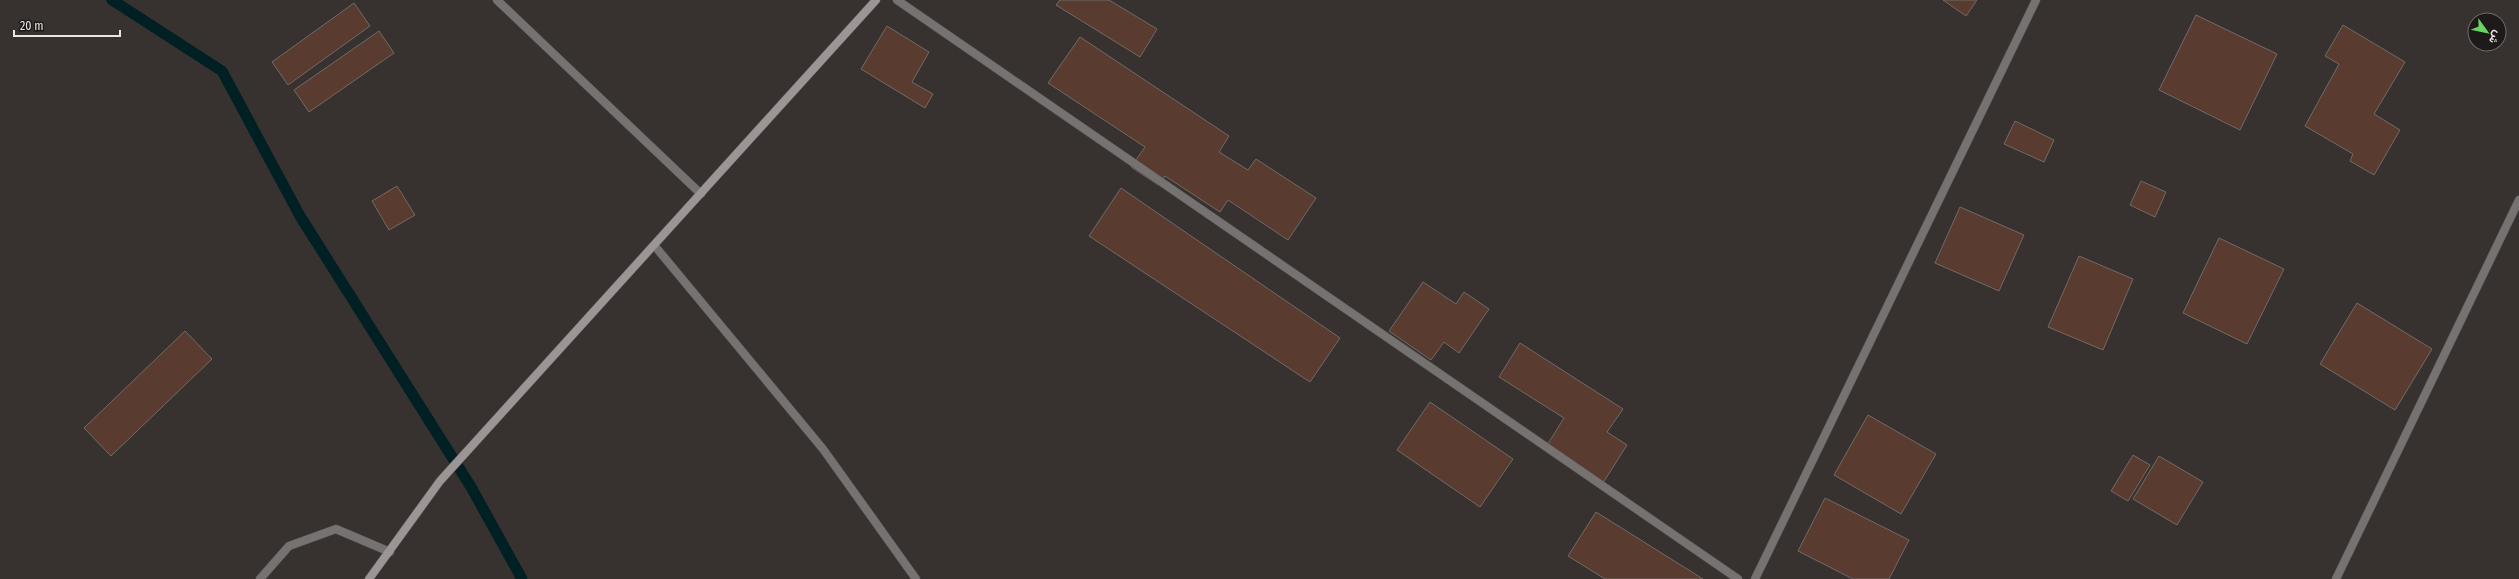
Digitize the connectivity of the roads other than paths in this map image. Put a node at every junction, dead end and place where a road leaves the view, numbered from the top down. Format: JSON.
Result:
{"nodes":[{"id":1,"x":497,"y":0,"type":"edge"},
{"id":2,"x":876,"y":0,"type":"edge"},
{"id":3,"x":897,"y":0,"type":"edge"},
{"id":4,"x":2036,"y":0,"type":"edge"},
{"id":5,"x":701,"y":194,"type":"junction"},
{"id":6,"x":2519,"y":200,"type":"edge"},
{"id":7,"x":654,"y":245,"type":"junction"},
{"id":8,"x":390,"y":552,"type":"junction"},
{"id":9,"x":260,"y":579,"type":"edge"},
{"id":10,"x":369,"y":579,"type":"edge"},
{"id":11,"x":916,"y":579,"type":"edge"},
{"id":12,"x":1738,"y":579,"type":"edge"},
{"id":13,"x":1755,"y":579,"type":"edge"},
{"id":14,"x":2336,"y":579,"type":"edge"}],
"edges":[{"from":1,"to":5,"type":"street"},
{"from":2,"to":5,"type":"street"},
{"from":3,"to":12,"type":"street"},
{"from":4,"to":13,"type":"street"},
{"from":5,"to":7,"type":"street"},
{"from":6,"to":14,"type":"street"},
{"from":7,"to":8,"type":"street"},
{"from":7,"to":11,"type":"street"},
{"from":8,"to":9,"type":"street"},
{"from":8,"to":10,"type":"street"}]}
